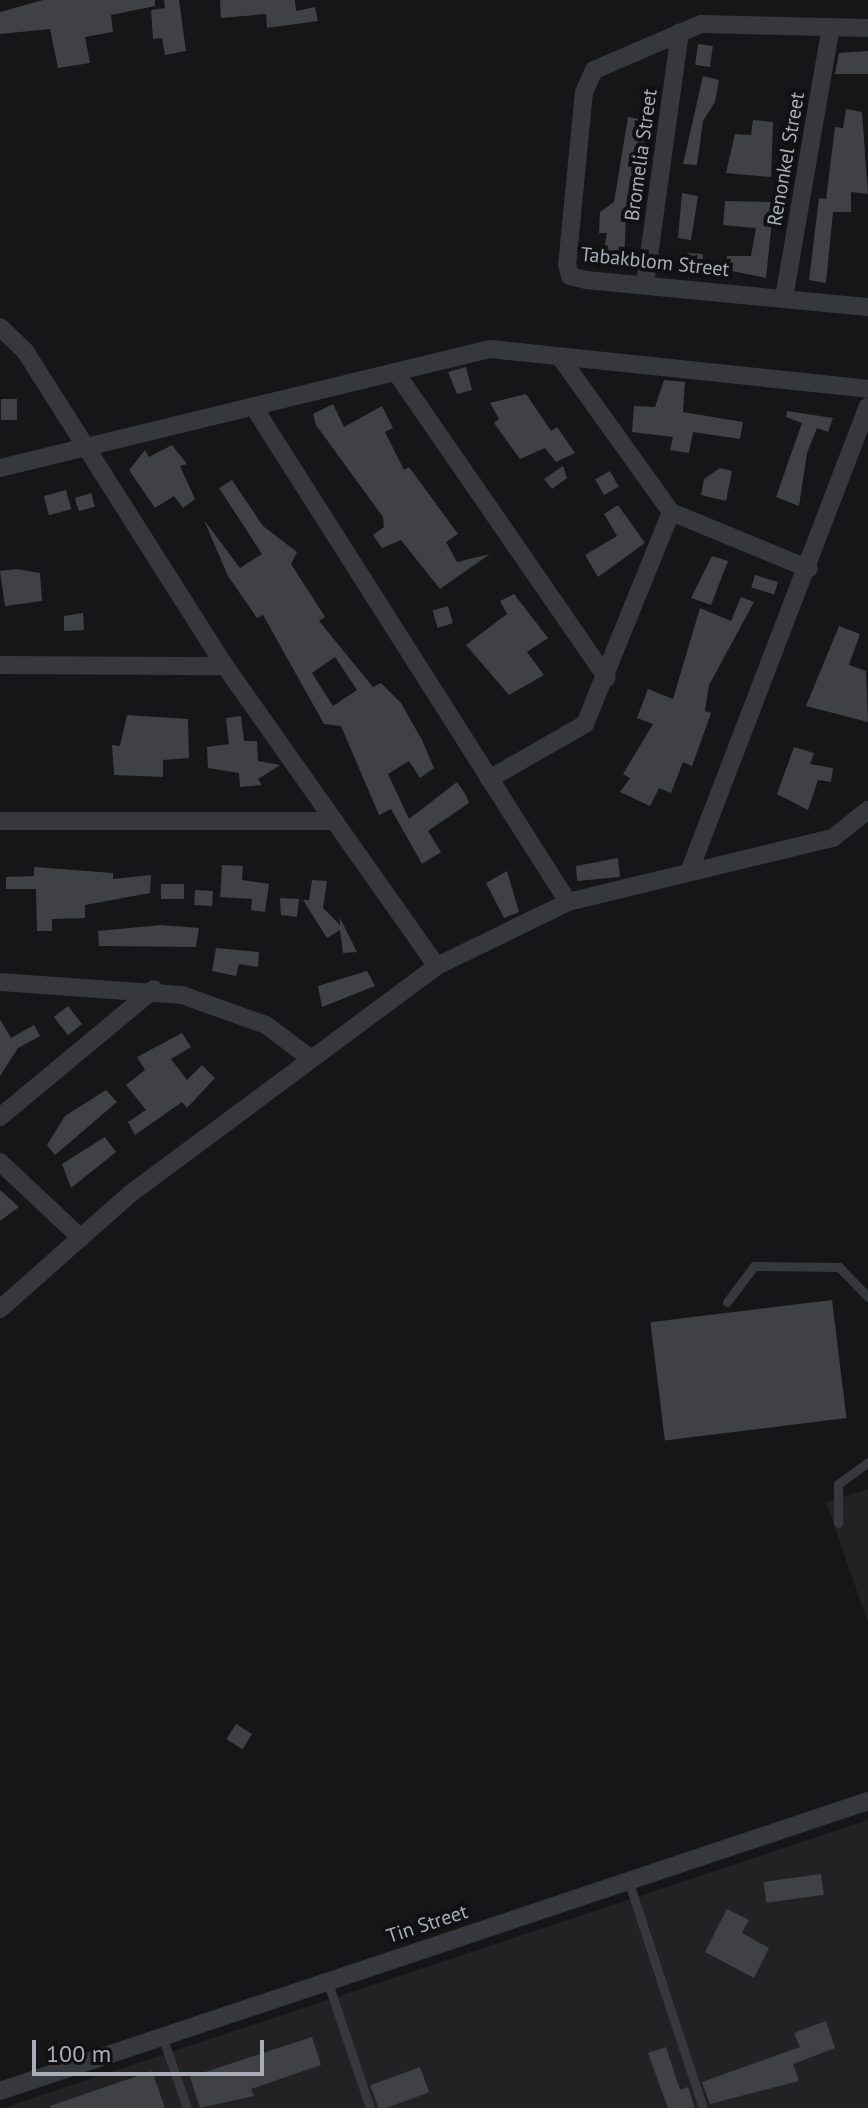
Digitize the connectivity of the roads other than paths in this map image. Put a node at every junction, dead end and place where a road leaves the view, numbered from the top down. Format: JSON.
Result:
{"nodes":[{"id":1,"x":831,"y":27,"type":"junction"},
{"id":2,"x":868,"y":28,"type":"edge"},
{"id":3,"x":680,"y":32,"type":"junction"},
{"id":4,"x":645,"y":284,"type":"junction"},
{"id":5,"x":784,"y":298,"type":"junction"},
{"id":6,"x":868,"y":307,"type":"edge"},
{"id":7,"x":0,"y":327,"type":"edge"},
{"id":8,"x":560,"y":357,"type":"junction"},
{"id":9,"x":397,"y":374,"type":"junction"},
{"id":10,"x":868,"y":389,"type":"edge"},
{"id":11,"x":868,"y":407,"type":"edge"},
{"id":12,"x":255,"y":409,"type":"junction"},
{"id":13,"x":90,"y":448,"type":"junction"},
{"id":14,"x":0,"y":468,"type":"edge"},
{"id":15,"x":671,"y":512,"type":"junction"},
{"id":16,"x":809,"y":569,"type":"junction"},
{"id":17,"x":0,"y":665,"type":"edge"},
{"id":18,"x":225,"y":666,"type":"junction"},
{"id":19,"x":607,"y":678,"type":"junction"},
{"id":20,"x":489,"y":779,"type":"junction"},
{"id":21,"x":868,"y":810,"type":"edge"},
{"id":22,"x":0,"y":821,"type":"edge"},
{"id":23,"x":335,"y":821,"type":"junction"},
{"id":24,"x":691,"y":867,"type":"junction"},
{"id":25,"x":568,"y":902,"type":"junction"},
{"id":26,"x":437,"y":966,"type":"junction"},
{"id":27,"x":0,"y":982,"type":"edge"},
{"id":28,"x":154,"y":989,"type":"junction"},
{"id":29,"x":310,"y":1058,"type":"junction"},
{"id":30,"x":0,"y":1117,"type":"edge"},
{"id":31,"x":0,"y":1162,"type":"edge"},
{"id":32,"x":81,"y":1238,"type":"junction"},
{"id":33,"x":868,"y":1297,"type":"edge"},
{"id":34,"x":727,"y":1302,"type":"dead end"},
{"id":35,"x":0,"y":1309,"type":"edge"},
{"id":36,"x":868,"y":1462,"type":"edge"},
{"id":37,"x":838,"y":1523,"type":"dead end"},
{"id":38,"x":868,"y":1801,"type":"edge"},
{"id":39,"x":628,"y":1880,"type":"junction"},
{"id":40,"x":327,"y":1980,"type":"junction"},
{"id":41,"x":162,"y":2036,"type":"junction"},
{"id":42,"x":0,"y":2091,"type":"edge"},
{"id":43,"x":187,"y":2108,"type":"edge"},
{"id":44,"x":370,"y":2108,"type":"edge"},
{"id":45,"x":703,"y":2108,"type":"edge"}],
"edges":[{"from":1,"to":2,"type":"street"},
{"from":1,"to":3,"type":"street"},
{"from":1,"to":5,"type":"street","name":"Renonkel Street"},
{"from":3,"to":4,"type":"street","name":"Bromelia Street"},
{"from":3,"to":4,"type":"street","name":"Tabakblom Street"},
{"from":4,"to":5,"type":"street","name":"Tabakblom Street"},
{"from":5,"to":6,"type":"street","name":"Tabakblom Street"},
{"from":7,"to":13,"type":"street"},
{"from":8,"to":9,"type":"street"},
{"from":8,"to":10,"type":"street"},
{"from":8,"to":15,"type":"street"},
{"from":9,"to":12,"type":"street"},
{"from":9,"to":19,"type":"street"},
{"from":11,"to":16,"type":"street"},
{"from":12,"to":13,"type":"street"},
{"from":12,"to":20,"type":"street"},
{"from":13,"to":14,"type":"street"},
{"from":13,"to":18,"type":"street"},
{"from":15,"to":16,"type":"street"},
{"from":15,"to":19,"type":"street"},
{"from":16,"to":24,"type":"street"},
{"from":17,"to":18,"type":"street"},
{"from":18,"to":23,"type":"street"},
{"from":19,"to":20,"type":"street"},
{"from":20,"to":25,"type":"street"},
{"from":21,"to":24,"type":"street"},
{"from":22,"to":23,"type":"street"},
{"from":23,"to":26,"type":"street"},
{"from":24,"to":25,"type":"street"},
{"from":25,"to":26,"type":"street"},
{"from":26,"to":29,"type":"street"},
{"from":27,"to":28,"type":"street"},
{"from":28,"to":29,"type":"street"},
{"from":28,"to":30,"type":"street"},
{"from":29,"to":32,"type":"street"},
{"from":31,"to":32,"type":"street"},
{"from":32,"to":35,"type":"street"},
{"from":33,"to":34,"type":"lane"},
{"from":36,"to":37,"type":"lane"},
{"from":38,"to":39,"type":"street","name":"Tin Street"},
{"from":39,"to":40,"type":"street","name":"Tin Street"},
{"from":39,"to":45,"type":"lane"},
{"from":40,"to":41,"type":"street","name":"Tin Street"},
{"from":40,"to":44,"type":"lane"},
{"from":41,"to":42,"type":"street","name":"Tin Street"},
{"from":41,"to":43,"type":"lane"}]}
